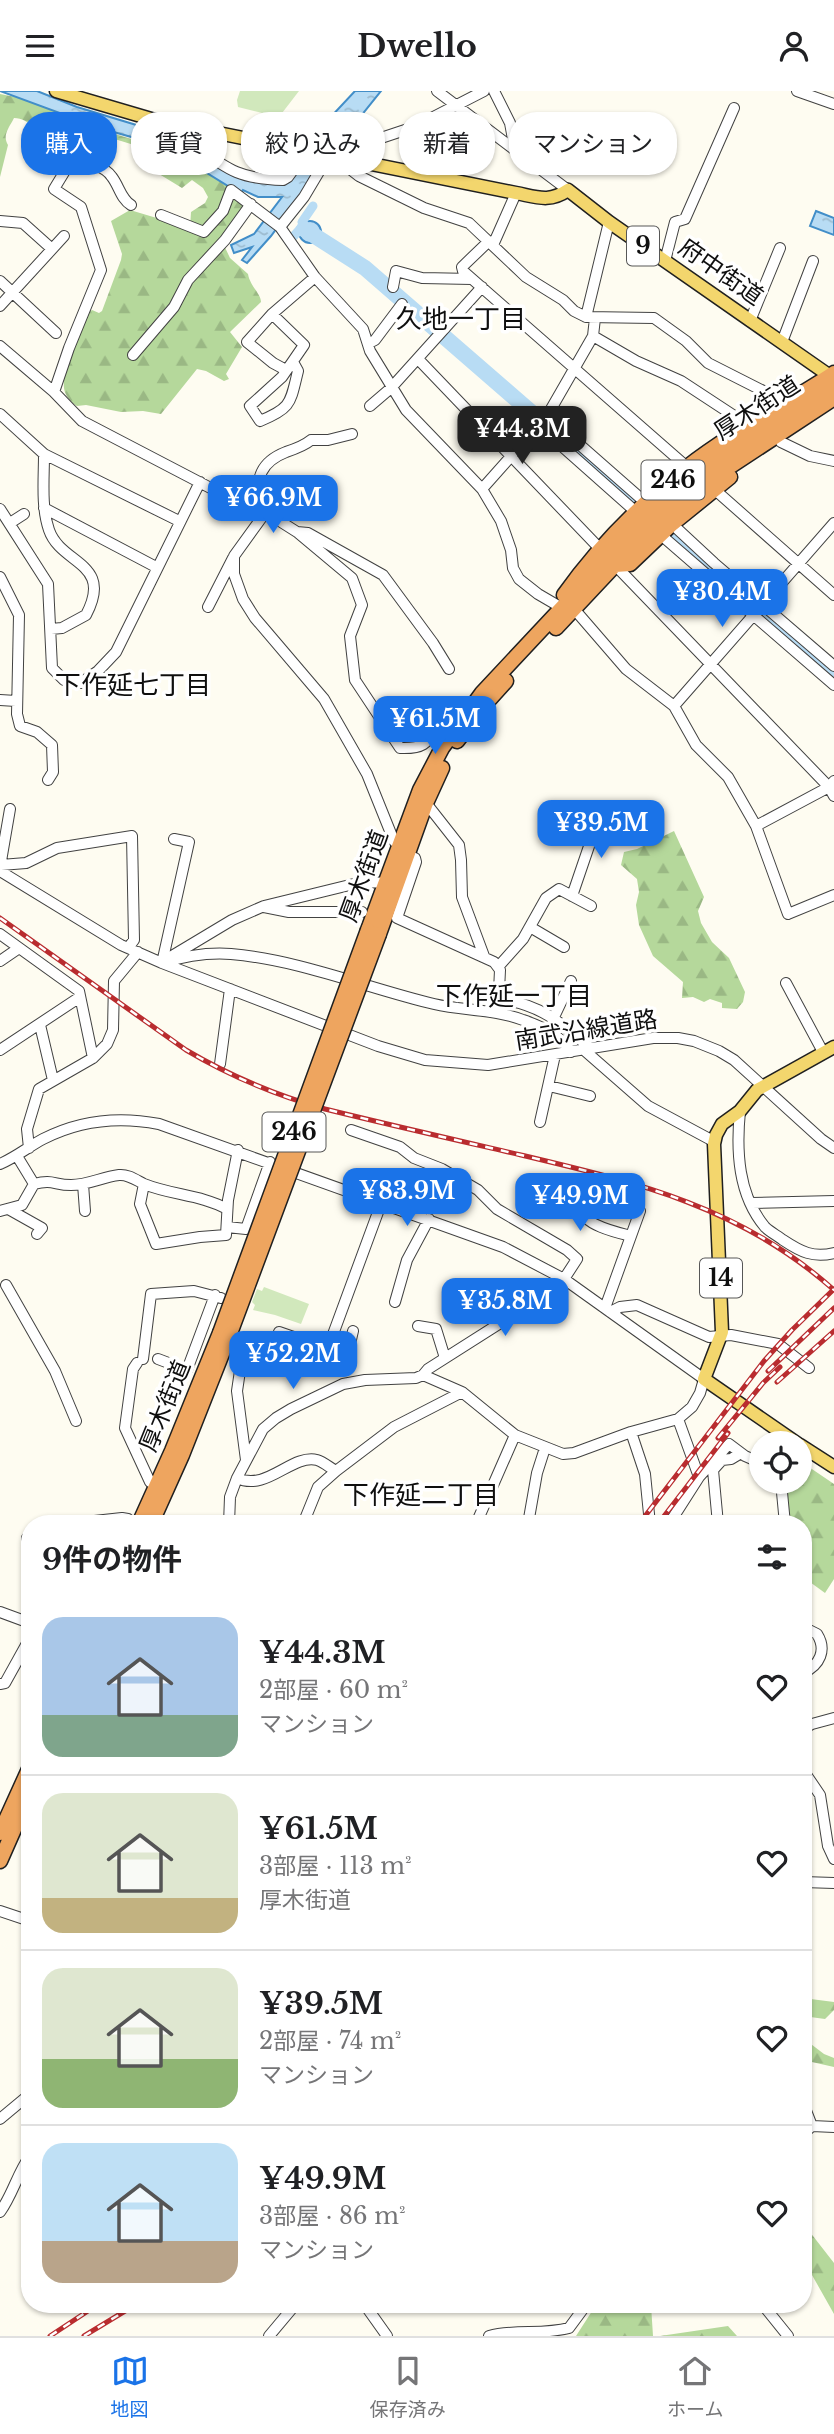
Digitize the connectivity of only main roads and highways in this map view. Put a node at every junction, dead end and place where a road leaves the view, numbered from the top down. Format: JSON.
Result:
{"nodes":[{"id":1,"x":55,"y":91,"type":"edge"},
{"id":2,"x":833,"y":378,"type":"edge"},
{"id":3,"x":834,"y":398,"type":"edge"},
{"id":4,"x":834,"y":410,"type":"edge"},
{"id":5,"x":648,"y":519,"type":"junction"},
{"id":6,"x":608,"y":557,"type":"junction"},
{"id":7,"x":565,"y":608,"type":"junction"},
{"id":8,"x":403,"y":850,"type":"junction"},
{"id":9,"x":828,"y":1050,"type":"edge"},
{"id":10,"x":224,"y":1335,"type":"junction"},
{"id":11,"x":780,"y":1431,"type":"edge"},
{"id":12,"x":812,"y":1453,"type":"edge"},
{"id":13,"x":834,"y":1467,"type":"edge"},
{"id":14,"x":143,"y":1515,"type":"edge"},
{"id":15,"x":155,"y":1515,"type":"edge"},
{"id":16,"x":21,"y":1787,"type":"edge"},
{"id":17,"x":21,"y":1813,"type":"edge"},
{"id":18,"x":0,"y":1833,"type":"edge"},
{"id":19,"x":0,"y":1861,"type":"edge"}],
"edges":[{"from":1,"to":2,"type":"main road","name":"府中街道","number":"9"},
{"from":2,"to":5,"type":"highway","name":"厚木街道","number":"246"},
{"from":2,"to":5,"type":"highway","number":"246"},
{"from":3,"to":5,"type":"highway","name":"厚木街道","number":"246"},
{"from":4,"to":5,"type":"highway","number":"246"},
{"from":5,"to":6,"type":"highway","name":"厚木街道","number":"246"},
{"from":5,"to":6,"type":"highway","number":"246"},
{"from":6,"to":7,"type":"highway","name":"厚木街道","number":"246"},
{"from":7,"to":8,"type":"highway","name":"厚木街道","number":"246"},
{"from":7,"to":8,"type":"highway","name":"厚木街道","number":"246"},
{"from":8,"to":10,"type":"highway","name":"厚木街道","number":"246","bridge":true},
{"from":9,"to":11,"type":"main road","number":"14"},
{"from":10,"to":14,"type":"highway","name":"厚木街道","number":"246"},
{"from":10,"to":15,"type":"highway","name":"厚木街道","number":"246"},
{"from":12,"to":13,"type":"main road"},
{"from":16,"to":18,"type":"highway"},
{"from":17,"to":19,"type":"highway"}]}
